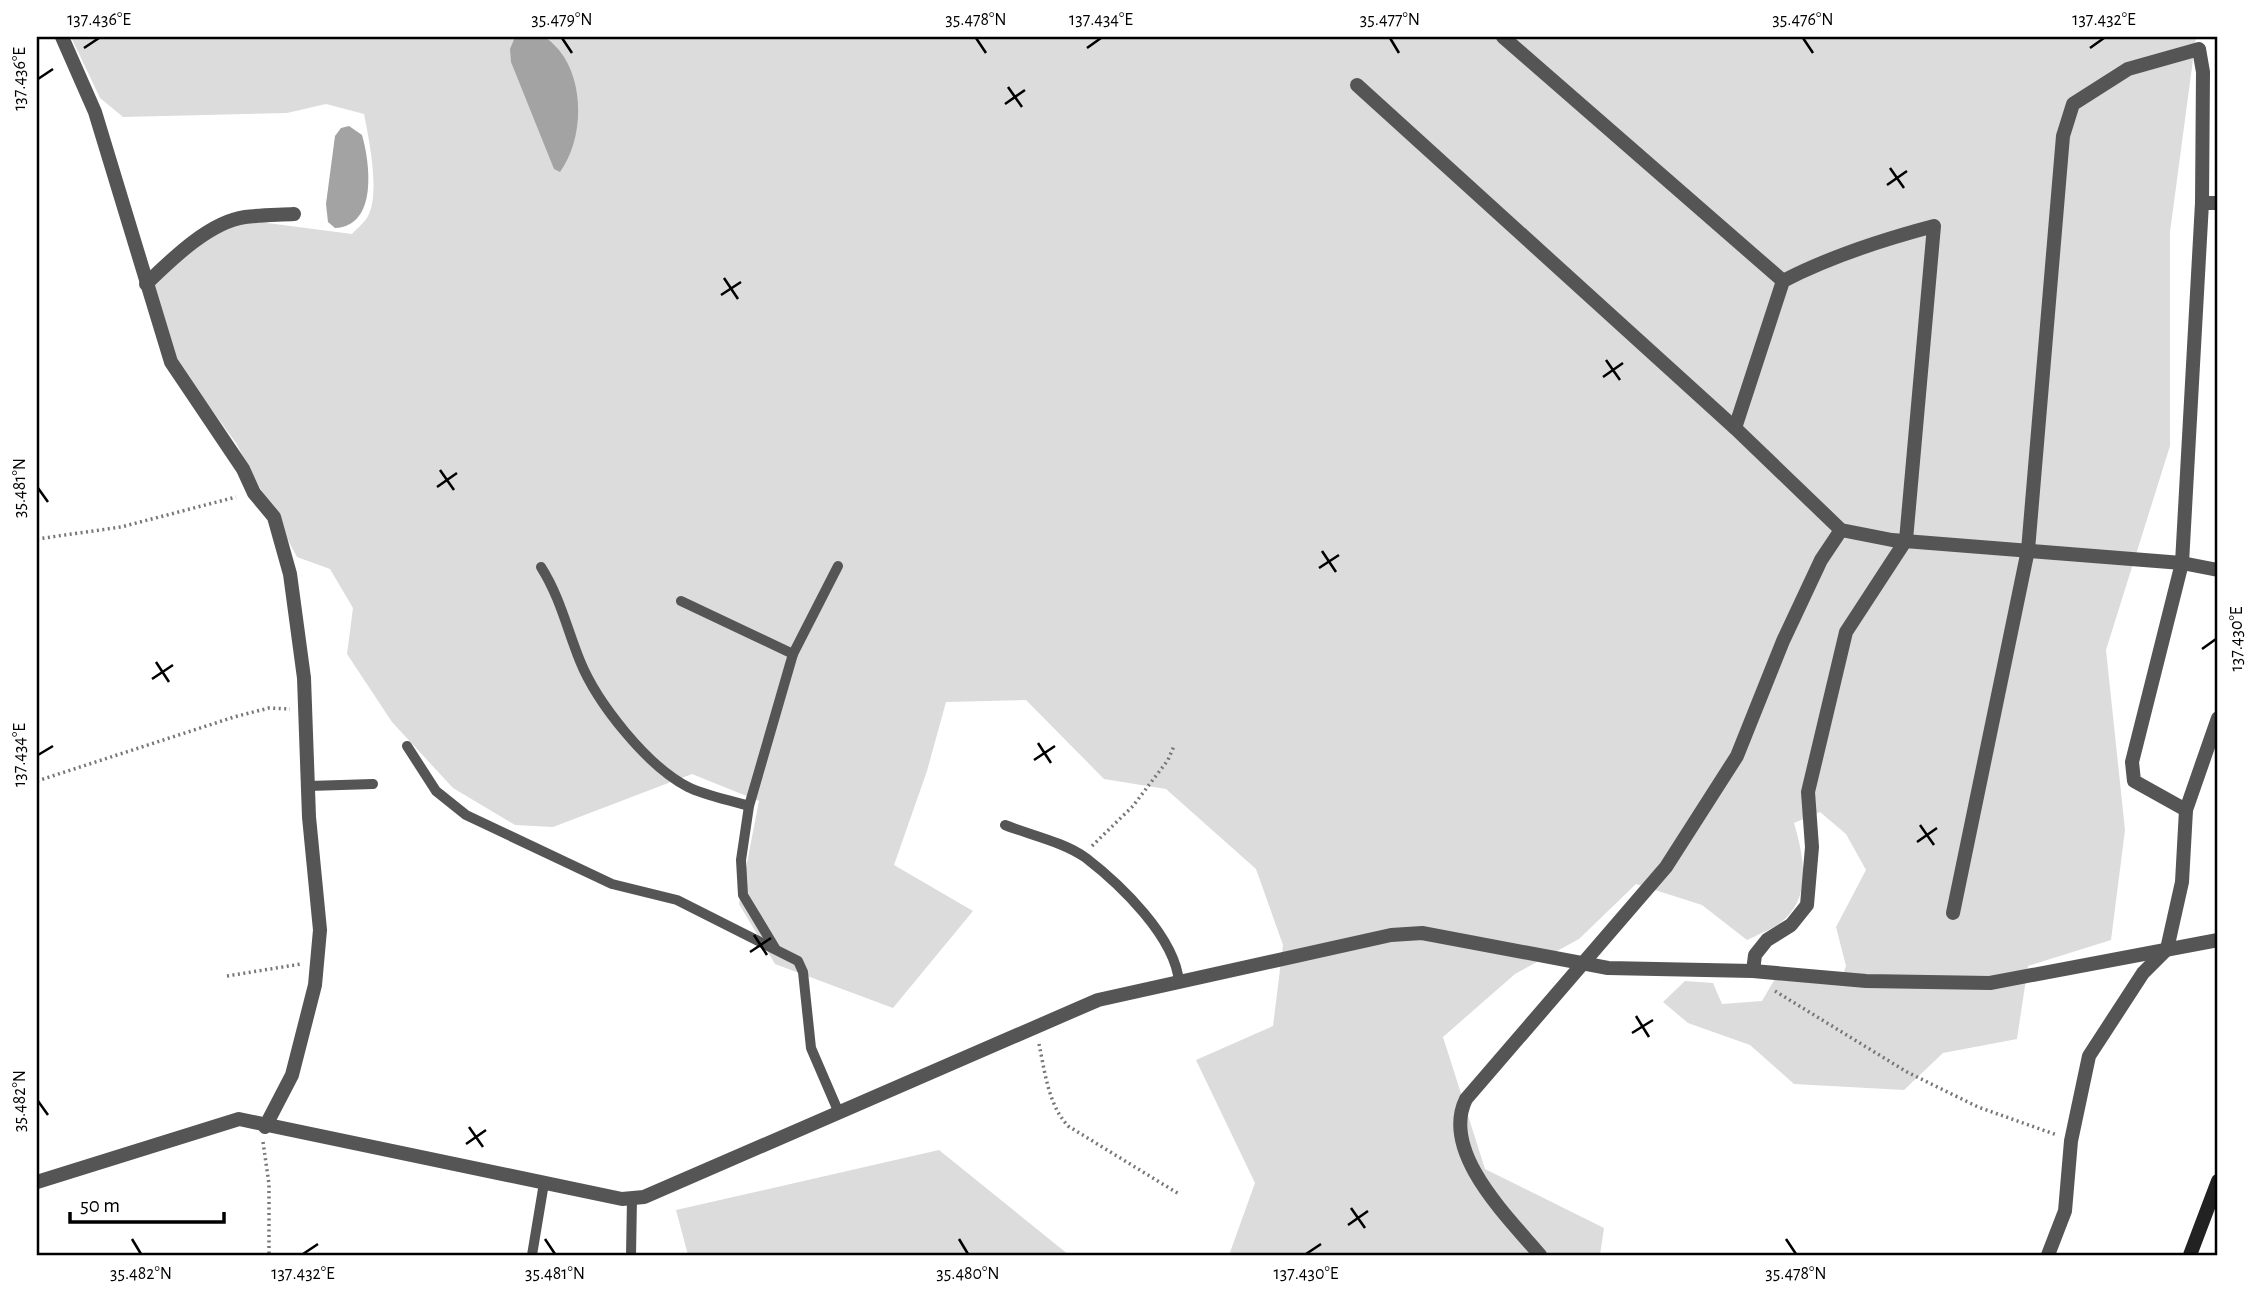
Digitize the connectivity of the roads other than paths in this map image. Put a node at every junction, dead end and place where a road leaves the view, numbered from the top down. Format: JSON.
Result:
{"nodes":[{"id":1,"x":62,"y":37,"type":"edge"},
{"id":2,"x":1503,"y":37,"type":"edge"},
{"id":3,"x":1357,"y":85,"type":"dead end"},
{"id":4,"x":2202,"y":203,"type":"junction"},
{"id":5,"x":2218,"y":203,"type":"edge"},
{"id":6,"x":294,"y":214,"type":"dead end"},
{"id":7,"x":1783,"y":281,"type":"junction"},
{"id":8,"x":146,"y":284,"type":"junction"},
{"id":9,"x":1735,"y":428,"type":"junction"},
{"id":10,"x":1841,"y":530,"type":"junction"},
{"id":11,"x":1906,"y":540,"type":"junction"},
{"id":12,"x":2028,"y":550,"type":"junction"},
{"id":13,"x":2182,"y":563,"type":"junction"},
{"id":14,"x":838,"y":566,"type":"dead end"},
{"id":15,"x":541,"y":567,"type":"dead end"},
{"id":16,"x":2218,"y":570,"type":"edge"},
{"id":17,"x":681,"y":601,"type":"dead end"},
{"id":18,"x":793,"y":654,"type":"junction"},
{"id":19,"x":2218,"y":718,"type":"edge"},
{"id":20,"x":407,"y":746,"type":"dead end"},
{"id":21,"x":373,"y":784,"type":"dead end"},
{"id":22,"x":309,"y":786,"type":"junction"},
{"id":23,"x":750,"y":806,"type":"junction"},
{"id":24,"x":2186,"y":810,"type":"junction"},
{"id":25,"x":1005,"y":825,"type":"dead end"},
{"id":26,"x":1953,"y":913,"type":"dead end"},
{"id":27,"x":2218,"y":940,"type":"edge"},
{"id":28,"x":775,"y":948,"type":"junction"},
{"id":29,"x":2167,"y":949,"type":"junction"},
{"id":30,"x":1584,"y":964,"type":"junction"},
{"id":31,"x":1753,"y":971,"type":"junction"},
{"id":32,"x":1179,"y":982,"type":"junction"},
{"id":33,"x":839,"y":1113,"type":"junction"},
{"id":34,"x":265,"y":1127,"type":"junction"},
{"id":35,"x":2218,"y":1181,"type":"edge"},
{"id":36,"x":37,"y":1182,"type":"edge"},
{"id":37,"x":544,"y":1183,"type":"junction"},
{"id":38,"x":632,"y":1198,"type":"junction"},
{"id":39,"x":532,"y":1255,"type":"edge"},
{"id":40,"x":631,"y":1255,"type":"edge"},
{"id":41,"x":1540,"y":1255,"type":"edge"},
{"id":42,"x":2048,"y":1255,"type":"edge"},
{"id":43,"x":2190,"y":1255,"type":"edge"}],
"edges":[{"from":1,"to":8,"type":"street"},
{"from":2,"to":7,"type":"street"},
{"from":3,"to":9,"type":"street"},
{"from":4,"to":5,"type":"street"},
{"from":4,"to":12,"type":"street"},
{"from":4,"to":13,"type":"street"},
{"from":6,"to":8,"type":"street"},
{"from":7,"to":9,"type":"street"},
{"from":7,"to":11,"type":"street"},
{"from":8,"to":22,"type":"street"},
{"from":9,"to":10,"type":"street"},
{"from":10,"to":11,"type":"street"},
{"from":10,"to":30,"type":"street"},
{"from":11,"to":12,"type":"street"},
{"from":11,"to":31,"type":"street"},
{"from":12,"to":13,"type":"street"},
{"from":12,"to":26,"type":"street"},
{"from":13,"to":16,"type":"street"},
{"from":13,"to":24,"type":"street"},
{"from":14,"to":18,"type":"lane"},
{"from":15,"to":23,"type":"lane"},
{"from":17,"to":18,"type":"lane"},
{"from":18,"to":23,"type":"lane"},
{"from":19,"to":24,"type":"street"},
{"from":20,"to":28,"type":"lane"},
{"from":21,"to":22,"type":"lane"},
{"from":22,"to":34,"type":"street"},
{"from":23,"to":28,"type":"lane"},
{"from":24,"to":29,"type":"street"},
{"from":25,"to":32,"type":"lane"},
{"from":27,"to":29,"type":"street"},
{"from":28,"to":33,"type":"lane"},
{"from":29,"to":31,"type":"street"},
{"from":29,"to":42,"type":"street"},
{"from":30,"to":31,"type":"street"},
{"from":30,"to":32,"type":"street"},
{"from":30,"to":41,"type":"street"},
{"from":32,"to":33,"type":"street"},
{"from":33,"to":38,"type":"street"},
{"from":34,"to":36,"type":"street"},
{"from":34,"to":37,"type":"street"},
{"from":35,"to":43,"type":"street"},
{"from":37,"to":38,"type":"street"},
{"from":37,"to":39,"type":"lane"},
{"from":38,"to":40,"type":"lane"}]}
